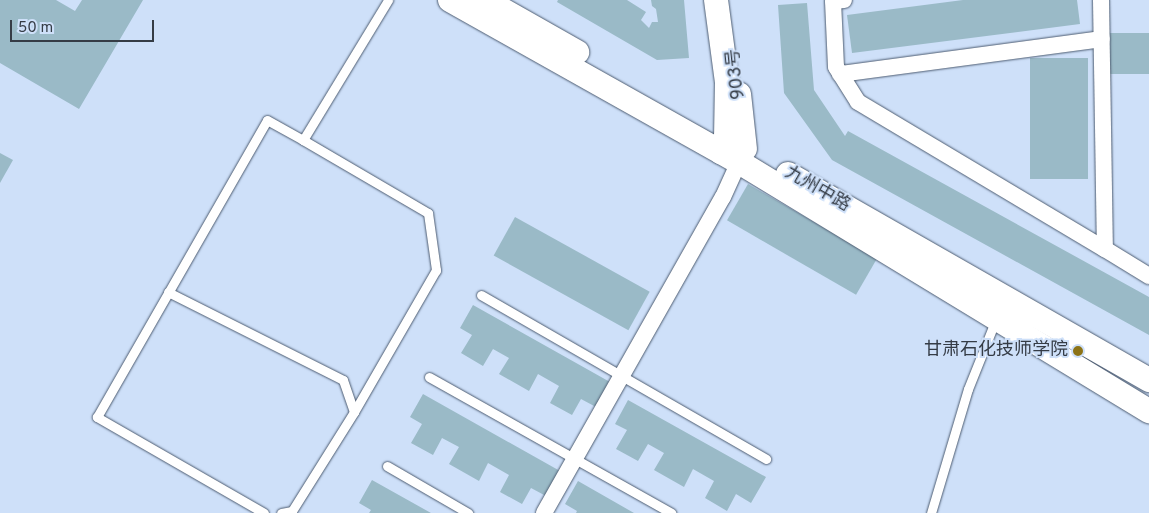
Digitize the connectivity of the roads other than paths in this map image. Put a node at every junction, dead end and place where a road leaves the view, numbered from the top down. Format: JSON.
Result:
{"nodes":[{"id":1,"x":388,"y":0,"type":"edge"},
{"id":2,"x":450,"y":0,"type":"edge"},
{"id":3,"x":485,"y":0,"type":"edge"},
{"id":4,"x":716,"y":0,"type":"edge"},
{"id":5,"x":728,"y":0,"type":"edge"},
{"id":6,"x":844,"y":0,"type":"edge"},
{"id":7,"x":1101,"y":0,"type":"edge"},
{"id":8,"x":1102,"y":39,"type":"junction"},
{"id":9,"x":840,"y":74,"type":"junction"},
{"id":10,"x":303,"y":140,"type":"junction"},
{"id":11,"x":733,"y":150,"type":"junction"},
{"id":12,"x":1106,"y":249,"type":"junction"},
{"id":13,"x":1149,"y":276,"type":"edge"},
{"id":14,"x":168,"y":292,"type":"junction"},
{"id":15,"x":481,"y":295,"type":"dead end"},
{"id":16,"x":996,"y":318,"type":"junction"},
{"id":17,"x":621,"y":376,"type":"junction"},
{"id":18,"x":429,"y":377,"type":"dead end"},
{"id":19,"x":1149,"y":380,"type":"edge"},
{"id":20,"x":1149,"y":411,"type":"edge"},
{"id":21,"x":354,"y":412,"type":"junction"},
{"id":22,"x":574,"y":459,"type":"junction"},
{"id":23,"x":766,"y":459,"type":"dead end"},
{"id":24,"x":388,"y":466,"type":"dead end"},
{"id":25,"x":264,"y":513,"type":"edge"},
{"id":26,"x":281,"y":513,"type":"edge"},
{"id":27,"x":468,"y":513,"type":"edge"},
{"id":28,"x":544,"y":513,"type":"edge"},
{"id":29,"x":671,"y":513,"type":"edge"},
{"id":30,"x":932,"y":513,"type":"edge"}],
"edges":[{"from":1,"to":10,"type":"lane"},
{"from":2,"to":11,"type":"street"},
{"from":3,"to":11,"type":"street","name":"九州中路"},
{"from":4,"to":11,"type":"street"},
{"from":5,"to":11,"type":"street","name":"903号"},
{"from":6,"to":9,"type":"street"},
{"from":7,"to":8,"type":"street"},
{"from":8,"to":9,"type":"street"},
{"from":8,"to":12,"type":"street"},
{"from":9,"to":12,"type":"street"},
{"from":10,"to":14,"type":"lane"},
{"from":10,"to":21,"type":"lane"},
{"from":11,"to":16,"type":"street"},
{"from":11,"to":17,"type":"street"},
{"from":11,"to":19,"type":"street","name":"九州中路"},
{"from":12,"to":13,"type":"street"},
{"from":14,"to":21,"type":"lane"},
{"from":14,"to":25,"type":"lane"},
{"from":15,"to":17,"type":"lane"},
{"from":16,"to":20,"type":"street"},
{"from":16,"to":30,"type":"lane"},
{"from":17,"to":22,"type":"street"},
{"from":17,"to":23,"type":"lane"},
{"from":18,"to":22,"type":"lane"},
{"from":21,"to":26,"type":"lane"},
{"from":22,"to":28,"type":"street"},
{"from":22,"to":29,"type":"lane"},
{"from":24,"to":27,"type":"lane"}]}
